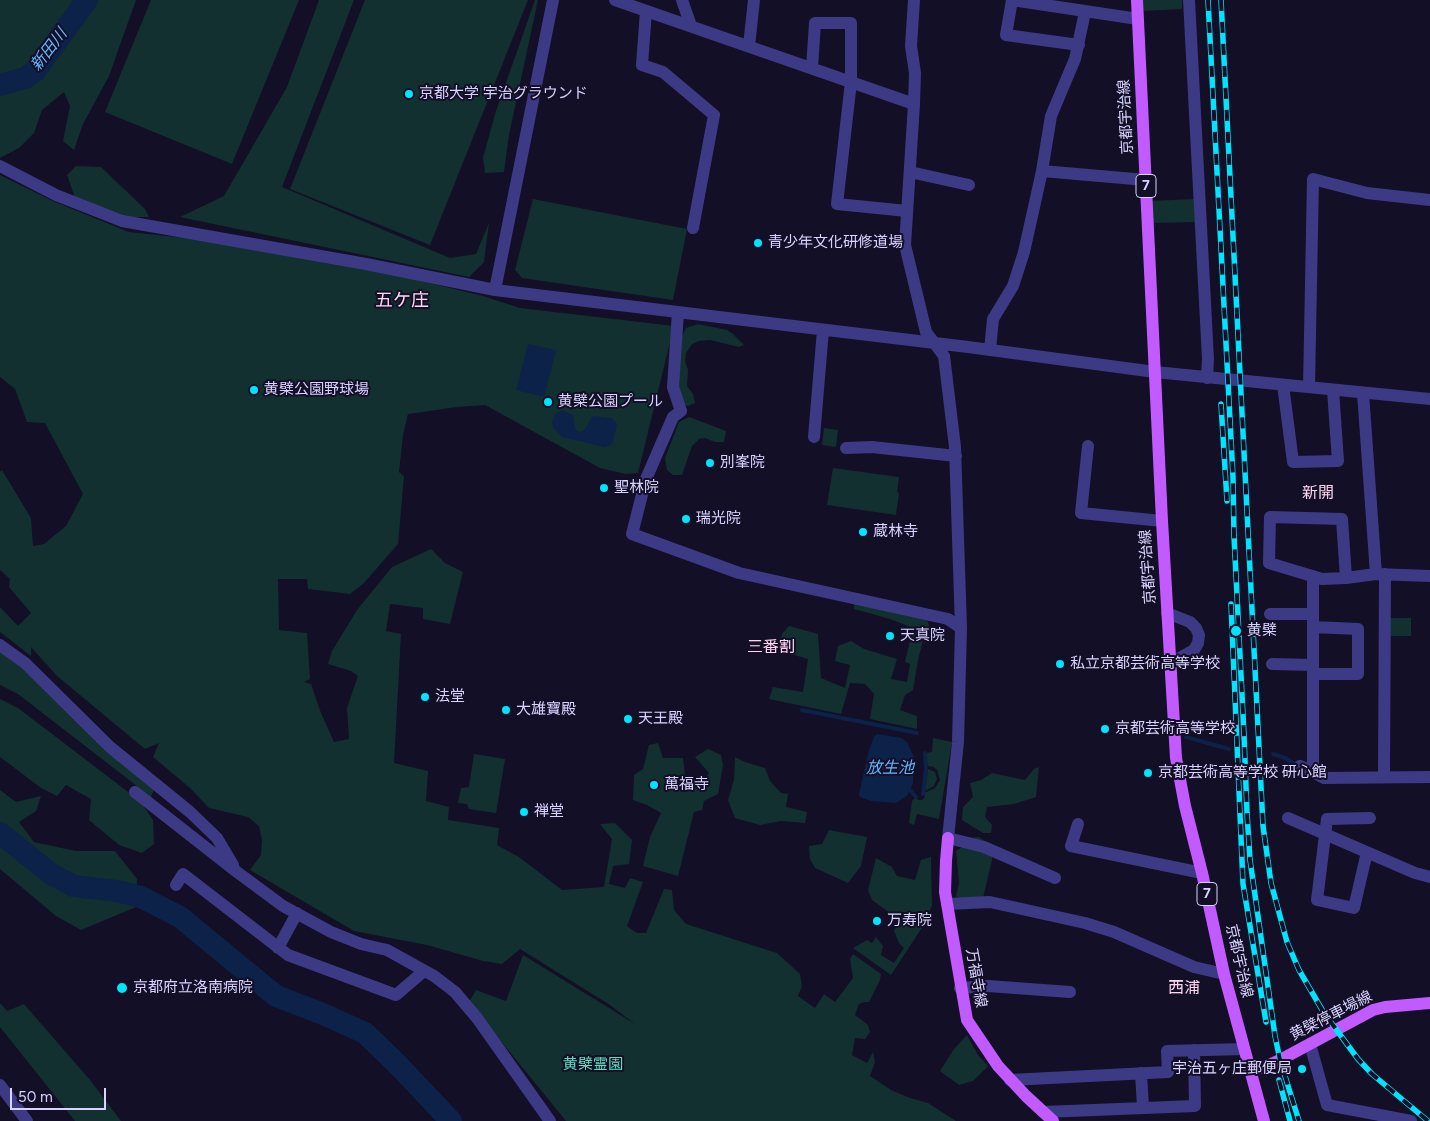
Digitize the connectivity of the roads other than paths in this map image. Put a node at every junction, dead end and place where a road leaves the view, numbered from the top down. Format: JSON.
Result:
{"nodes":[{"id":1,"x":553,"y":0,"type":"edge"},
{"id":2,"x":615,"y":0,"type":"edge"},
{"id":3,"x":682,"y":0,"type":"edge"},
{"id":4,"x":754,"y":0,"type":"edge"},
{"id":5,"x":914,"y":0,"type":"edge"},
{"id":6,"x":1012,"y":0,"type":"edge"},
{"id":7,"x":1137,"y":0,"type":"edge"},
{"id":8,"x":1189,"y":0,"type":"edge"},
{"id":9,"x":646,"y":11,"type":"junction"},
{"id":10,"x":1085,"y":12,"type":"junction"},
{"id":11,"x":1138,"y":19,"type":"junction"},
{"id":12,"x":691,"y":26,"type":"junction"},
{"id":13,"x":1078,"y":45,"type":"junction"},
{"id":14,"x":749,"y":46,"type":"junction"},
{"id":15,"x":812,"y":68,"type":"junction"},
{"id":16,"x":851,"y":82,"type":"junction"},
{"id":17,"x":914,"y":104,"type":"junction"},
{"id":18,"x":0,"y":166,"type":"edge"},
{"id":19,"x":1042,"y":171,"type":"junction"},
{"id":20,"x":910,"y":172,"type":"junction"},
{"id":21,"x":1146,"y":180,"type":"junction"},
{"id":22,"x":969,"y":185,"type":"dead end"},
{"id":23,"x":1430,"y":200,"type":"edge"},
{"id":24,"x":907,"y":211,"type":"junction"},
{"id":25,"x":693,"y":228,"type":"dead end"},
{"id":26,"x":494,"y":290,"type":"junction"},
{"id":27,"x":678,"y":312,"type":"junction"},
{"id":28,"x":823,"y":330,"type":"junction"},
{"id":29,"x":935,"y":344,"type":"junction"},
{"id":30,"x":990,"y":350,"type":"junction"},
{"id":31,"x":1155,"y":372,"type":"junction"},
{"id":32,"x":1207,"y":378,"type":"junction"},
{"id":33,"x":1283,"y":385,"type":"junction"},
{"id":34,"x":1309,"y":388,"type":"junction"},
{"id":35,"x":1332,"y":390,"type":"junction"},
{"id":36,"x":1363,"y":393,"type":"junction"},
{"id":37,"x":1430,"y":399,"type":"edge"},
{"id":38,"x":814,"y":437,"type":"dead end"},
{"id":39,"x":1088,"y":446,"type":"dead end"},
{"id":40,"x":846,"y":448,"type":"dead end"},
{"id":41,"x":956,"y":456,"type":"junction"},
{"id":42,"x":1162,"y":521,"type":"junction"},
{"id":43,"x":1380,"y":574,"type":"junction"},
{"id":44,"x":1313,"y":576,"type":"junction"},
{"id":45,"x":1430,"y":576,"type":"edge"},
{"id":46,"x":1346,"y":578,"type":"junction"},
{"id":47,"x":1167,"y":613,"type":"junction"},
{"id":48,"x":1270,"y":614,"type":"dead end"},
{"id":49,"x":1313,"y":614,"type":"junction"},
{"id":50,"x":1313,"y":627,"type":"junction"},
{"id":51,"x":961,"y":628,"type":"junction"},
{"id":52,"x":0,"y":645,"type":"edge"},
{"id":53,"x":1171,"y":663,"type":"junction"},
{"id":54,"x":1272,"y":664,"type":"dead end"},
{"id":55,"x":1313,"y":669,"type":"junction"},
{"id":56,"x":1300,"y":766,"type":"dead end"},
{"id":57,"x":1313,"y":772,"type":"junction"},
{"id":58,"x":1384,"y":777,"type":"junction"},
{"id":59,"x":1430,"y":777,"type":"edge"},
{"id":60,"x":135,"y":792,"type":"dead end"},
{"id":61,"x":1288,"y":818,"type":"dead end"},
{"id":62,"x":1370,"y":818,"type":"dead end"},
{"id":63,"x":1078,"y":824,"type":"dead end"},
{"id":64,"x":1326,"y":834,"type":"junction"},
{"id":65,"x":948,"y":838,"type":"junction"},
{"id":66,"x":1367,"y":852,"type":"junction"},
{"id":67,"x":237,"y":872,"type":"junction"},
{"id":68,"x":1202,"y":873,"type":"junction"},
{"id":69,"x":1430,"y":877,"type":"edge"},
{"id":70,"x":1055,"y":878,"type":"dead end"},
{"id":71,"x":176,"y":885,"type":"dead end"},
{"id":72,"x":947,"y":904,"type":"junction"},
{"id":73,"x":297,"y":913,"type":"junction"},
{"id":74,"x":278,"y":948,"type":"junction"},
{"id":75,"x":424,"y":971,"type":"junction"},
{"id":76,"x":1224,"y":974,"type":"junction"},
{"id":77,"x":960,"y":988,"type":"junction"},
{"id":78,"x":1070,"y":992,"type":"dead end"},
{"id":79,"x":1430,"y":1003,"type":"edge"},
{"id":80,"x":1310,"y":1044,"type":"junction"},
{"id":81,"x":1244,"y":1049,"type":"junction"},
{"id":82,"x":1194,"y":1050,"type":"junction"},
{"id":83,"x":1249,"y":1071,"type":"junction"},
{"id":84,"x":1141,"y":1073,"type":"junction"},
{"id":85,"x":1010,"y":1080,"type":"junction"},
{"id":86,"x":0,"y":1086,"type":"edge"},
{"id":87,"x":1143,"y":1108,"type":"junction"},
{"id":88,"x":1123,"y":1115,"type":"edge"},
{"id":89,"x":1048,"y":1117,"type":"edge"},
{"id":90,"x":27,"y":1121,"type":"edge"},
{"id":91,"x":550,"y":1121,"type":"edge"},
{"id":92,"x":1264,"y":1121,"type":"edge"},
{"id":93,"x":1411,"y":1121,"type":"edge"}],
"edges":[{"from":1,"to":26,"type":"street"},
{"from":2,"to":9,"type":"street"},
{"from":3,"to":12,"type":"street"},
{"from":4,"to":14,"type":"street"},
{"from":5,"to":17,"type":"street"},
{"from":6,"to":10,"type":"street"},
{"from":6,"to":13,"type":"street"},
{"from":7,"to":11,"type":"main road","name":"京都宇治線","number":"7"},
{"from":8,"to":32,"type":"street"},
{"from":9,"to":12,"type":"street"},
{"from":9,"to":25,"type":"street"},
{"from":10,"to":11,"type":"street"},
{"from":10,"to":13,"type":"street"},
{"from":11,"to":21,"type":"main road","name":"京都宇治線","number":"7"},
{"from":12,"to":14,"type":"street"},
{"from":13,"to":19,"type":"street"},
{"from":14,"to":15,"type":"street"},
{"from":15,"to":16,"type":"street"},
{"from":15,"to":16,"type":"street"},
{"from":16,"to":17,"type":"street"},
{"from":16,"to":24,"type":"street"},
{"from":17,"to":20,"type":"street"},
{"from":18,"to":26,"type":"street"},
{"from":19,"to":21,"type":"street"},
{"from":19,"to":30,"type":"street"},
{"from":20,"to":22,"type":"street"},
{"from":20,"to":24,"type":"street"},
{"from":21,"to":31,"type":"main road","name":"京都宇治線","number":"7"},
{"from":23,"to":34,"type":"street"},
{"from":24,"to":29,"type":"street"},
{"from":26,"to":27,"type":"street"},
{"from":27,"to":28,"type":"street"},
{"from":27,"to":51,"type":"street"},
{"from":28,"to":29,"type":"street"},
{"from":28,"to":38,"type":"street"},
{"from":29,"to":30,"type":"street"},
{"from":29,"to":41,"type":"street"},
{"from":30,"to":31,"type":"street"},
{"from":31,"to":32,"type":"street"},
{"from":31,"to":42,"type":"main road","name":"京都宇治線","number":"7"},
{"from":32,"to":33,"type":"street"},
{"from":33,"to":34,"type":"street"},
{"from":33,"to":35,"type":"street"},
{"from":34,"to":35,"type":"street"},
{"from":35,"to":36,"type":"street"},
{"from":36,"to":37,"type":"street"},
{"from":36,"to":43,"type":"street"},
{"from":39,"to":42,"type":"street"},
{"from":40,"to":41,"type":"street"},
{"from":41,"to":51,"type":"street"},
{"from":42,"to":47,"type":"main road","name":"京都宇治線","number":"7"},
{"from":43,"to":45,"type":"street"},
{"from":43,"to":46,"type":"street"},
{"from":43,"to":58,"type":"street"},
{"from":44,"to":46,"type":"street"},
{"from":44,"to":46,"type":"street"},
{"from":44,"to":49,"type":"street"},
{"from":47,"to":53,"type":"main road","name":"京都宇治線","number":"7"},
{"from":47,"to":53,"type":"street"},
{"from":48,"to":49,"type":"street"},
{"from":49,"to":50,"type":"street"},
{"from":50,"to":55,"type":"street"},
{"from":50,"to":55,"type":"street"},
{"from":51,"to":65,"type":"street"},
{"from":52,"to":67,"type":"street"},
{"from":53,"to":68,"type":"main road","name":"京都宇治線","number":"7"},
{"from":54,"to":55,"type":"street"},
{"from":55,"to":57,"type":"street"},
{"from":56,"to":57,"type":"street"},
{"from":57,"to":58,"type":"street"},
{"from":58,"to":59,"type":"street"},
{"from":60,"to":67,"type":"street"},
{"from":61,"to":64,"type":"street"},
{"from":62,"to":64,"type":"street"},
{"from":63,"to":68,"type":"street"},
{"from":64,"to":66,"type":"street"},
{"from":64,"to":66,"type":"street"},
{"from":65,"to":70,"type":"street"},
{"from":65,"to":72,"type":"main road","name":"万福寺線"},
{"from":66,"to":69,"type":"street"},
{"from":67,"to":73,"type":"street"},
{"from":68,"to":76,"type":"main road","name":"京都宇治線","number":"7"},
{"from":71,"to":74,"type":"street"},
{"from":72,"to":76,"type":"street"},
{"from":72,"to":77,"type":"main road","name":"万福寺線"},
{"from":73,"to":74,"type":"street"},
{"from":73,"to":75,"type":"street"},
{"from":74,"to":75,"type":"street"},
{"from":75,"to":91,"type":"street"},
{"from":76,"to":81,"type":"main road","name":"京都宇治線","number":"7"},
{"from":77,"to":78,"type":"street"},
{"from":77,"to":85,"type":"main road","name":"万福寺線"},
{"from":79,"to":80,"type":"main road","name":"黄檗停車場線"},
{"from":80,"to":83,"type":"main road","name":"黄檗停車場線"},
{"from":80,"to":93,"type":"street"},
{"from":81,"to":82,"type":"street"},
{"from":81,"to":83,"type":"main road","name":"京都宇治線","number":"7"},
{"from":82,"to":84,"type":"street"},
{"from":82,"to":87,"type":"street"},
{"from":83,"to":92,"type":"main road","name":"京都宇治線","number":"7"},
{"from":84,"to":85,"type":"street"},
{"from":84,"to":87,"type":"street"},
{"from":85,"to":89,"type":"main road","name":"万福寺線"},
{"from":86,"to":90,"type":"street"},
{"from":87,"to":88,"type":"street"},
{"from":88,"to":89,"type":"street"}]}
